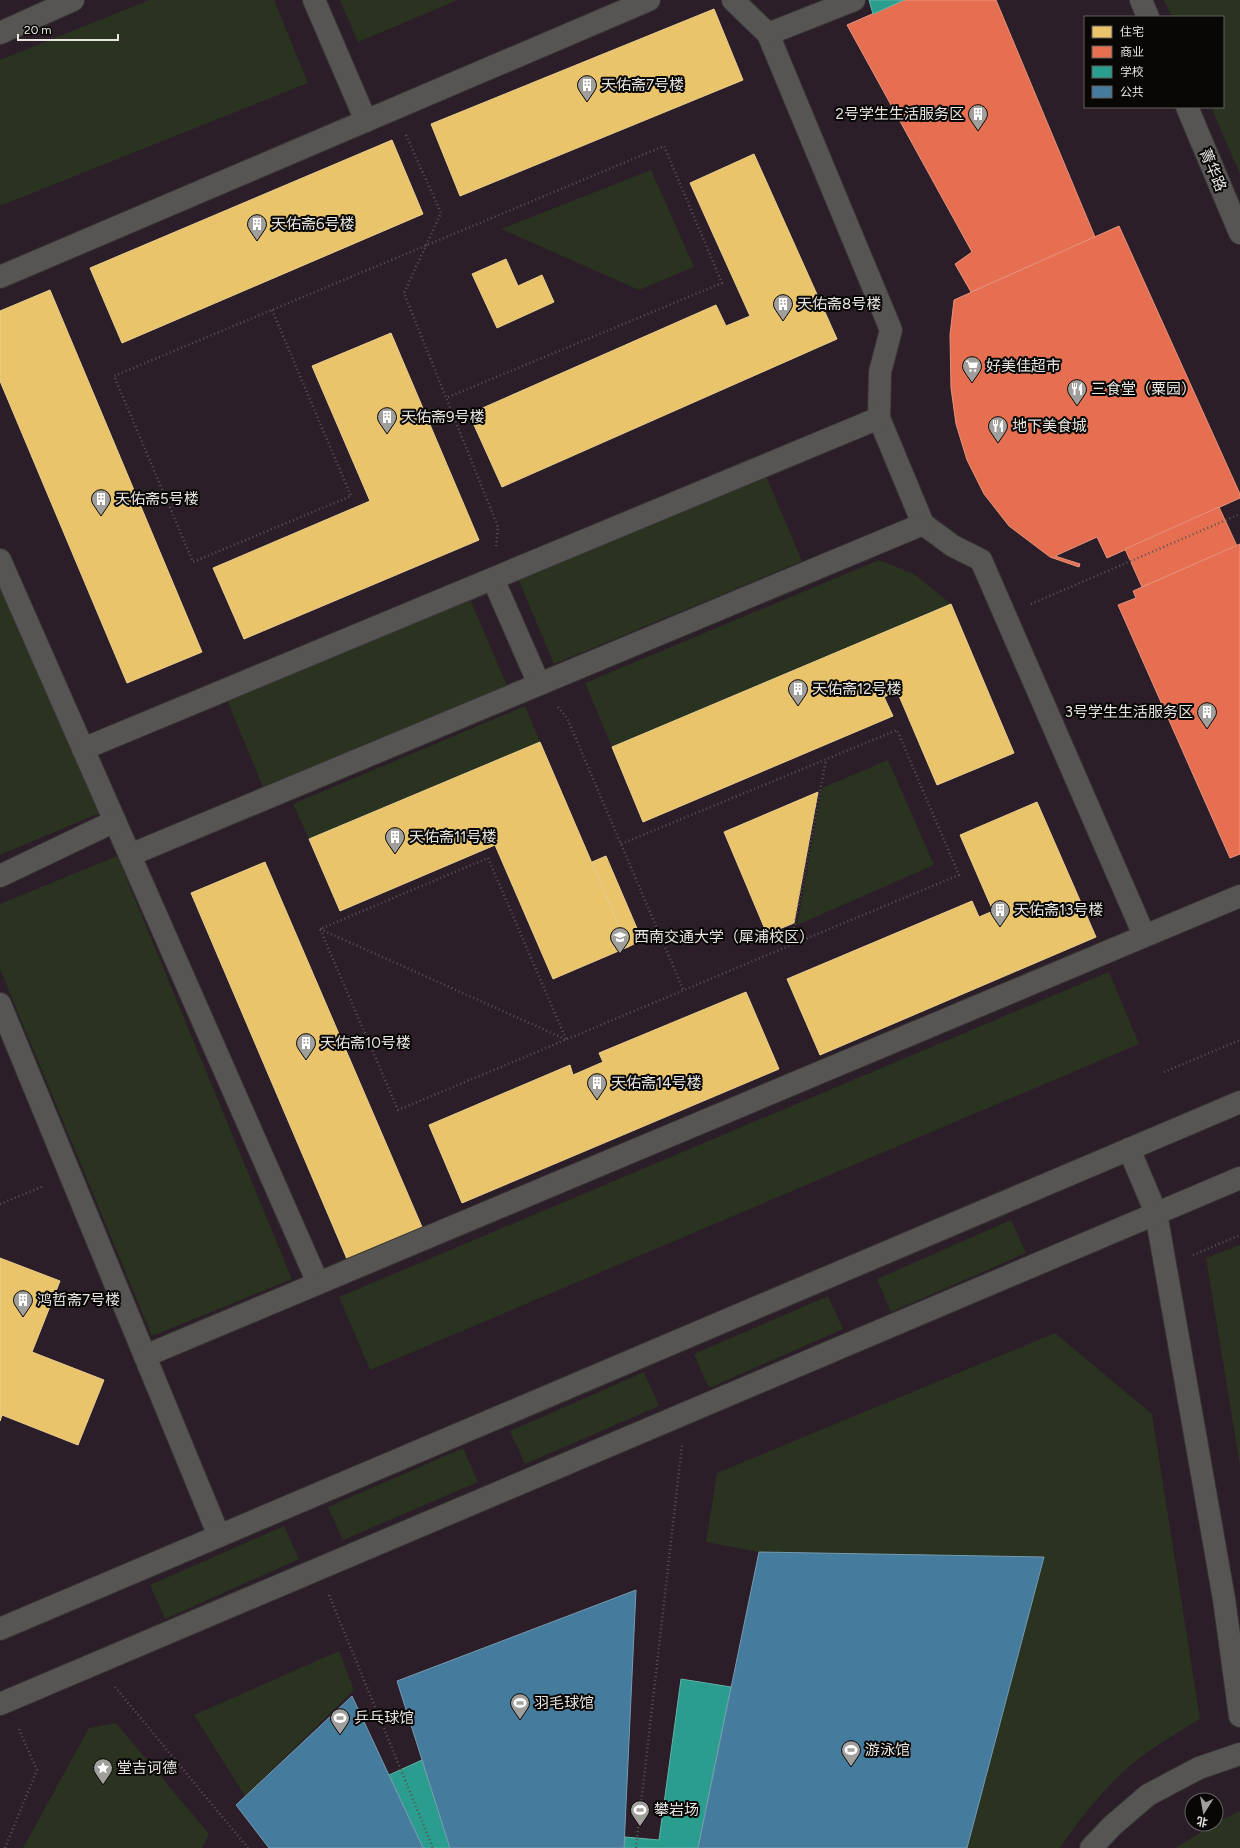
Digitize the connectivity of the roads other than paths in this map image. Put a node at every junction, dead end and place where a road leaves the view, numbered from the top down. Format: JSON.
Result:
{"nodes":[{"id":1,"x":73,"y":0,"type":"edge"},
{"id":2,"x":314,"y":0,"type":"edge"},
{"id":3,"x":649,"y":0,"type":"edge"},
{"id":4,"x":733,"y":0,"type":"edge"},
{"id":5,"x":854,"y":0,"type":"edge"},
{"id":6,"x":1141,"y":0,"type":"edge"},
{"id":7,"x":1148,"y":16,"type":"edge"},
{"id":8,"x":0,"y":33,"type":"edge"},
{"id":9,"x":768,"y":34,"type":"junction"},
{"id":10,"x":1187,"y":108,"type":"edge"},
{"id":11,"x":366,"y":121,"type":"junction"},
{"id":12,"x":1240,"y":233,"type":"edge"},
{"id":13,"x":0,"y":277,"type":"edge"},
{"id":14,"x":879,"y":418,"type":"junction"},
{"id":15,"x":923,"y":524,"type":"junction"},
{"id":16,"x":0,"y":560,"type":"edge"},
{"id":17,"x":493,"y":579,"type":"junction"},
{"id":18,"x":539,"y":684,"type":"junction"},
{"id":19,"x":83,"y":749,"type":"junction"},
{"id":20,"x":115,"y":821,"type":"junction"},
{"id":21,"x":130,"y":855,"type":"junction"},
{"id":22,"x":0,"y":876,"type":"edge"},
{"id":23,"x":1240,"y":896,"type":"edge"},
{"id":24,"x":1144,"y":935,"type":"junction"},
{"id":25,"x":0,"y":1004,"type":"edge"},
{"id":26,"x":1240,"y":1102,"type":"edge"},
{"id":27,"x":1129,"y":1149,"type":"junction"},
{"id":28,"x":1240,"y":1178,"type":"edge"},
{"id":29,"x":1156,"y":1213,"type":"junction"},
{"id":30,"x":318,"y":1283,"type":"junction"},
{"id":31,"x":145,"y":1356,"type":"junction"},
{"id":32,"x":219,"y":1536,"type":"junction"},
{"id":33,"x":1232,"y":1600,"type":"edge"},
{"id":34,"x":0,"y":1629,"type":"edge"},
{"id":35,"x":3,"y":1703,"type":"edge"},
{"id":36,"x":1240,"y":1716,"type":"edge"},
{"id":37,"x":1240,"y":1754,"type":"edge"},
{"id":38,"x":1091,"y":1848,"type":"edge"}],
"edges":[{"from":1,"to":8,"type":"street"},
{"from":2,"to":11,"type":"street"},
{"from":3,"to":11,"type":"street"},
{"from":4,"to":9,"type":"street"},
{"from":5,"to":9,"type":"street"},
{"from":6,"to":7,"type":"street"},
{"from":9,"to":14,"type":"street"},
{"from":10,"to":12,"type":"street","name":"菁华路"},
{"from":11,"to":13,"type":"street"},
{"from":14,"to":15,"type":"street"},
{"from":14,"to":17,"type":"street"},
{"from":15,"to":18,"type":"street"},
{"from":15,"to":24,"type":"street"},
{"from":16,"to":19,"type":"street"},
{"from":17,"to":18,"type":"street"},
{"from":17,"to":19,"type":"street"},
{"from":18,"to":21,"type":"street"},
{"from":19,"to":20,"type":"street"},
{"from":20,"to":21,"type":"street"},
{"from":20,"to":22,"type":"street"},
{"from":21,"to":30,"type":"street"},
{"from":23,"to":24,"type":"street"},
{"from":24,"to":30,"type":"street"},
{"from":25,"to":31,"type":"street"},
{"from":26,"to":27,"type":"street"},
{"from":27,"to":29,"type":"street"},
{"from":27,"to":32,"type":"street"},
{"from":28,"to":29,"type":"street"},
{"from":29,"to":33,"type":"street"},
{"from":29,"to":35,"type":"street"},
{"from":30,"to":31,"type":"street"},
{"from":31,"to":32,"type":"street"},
{"from":32,"to":34,"type":"street"},
{"from":33,"to":36,"type":"street"},
{"from":37,"to":38,"type":"street"}]}
